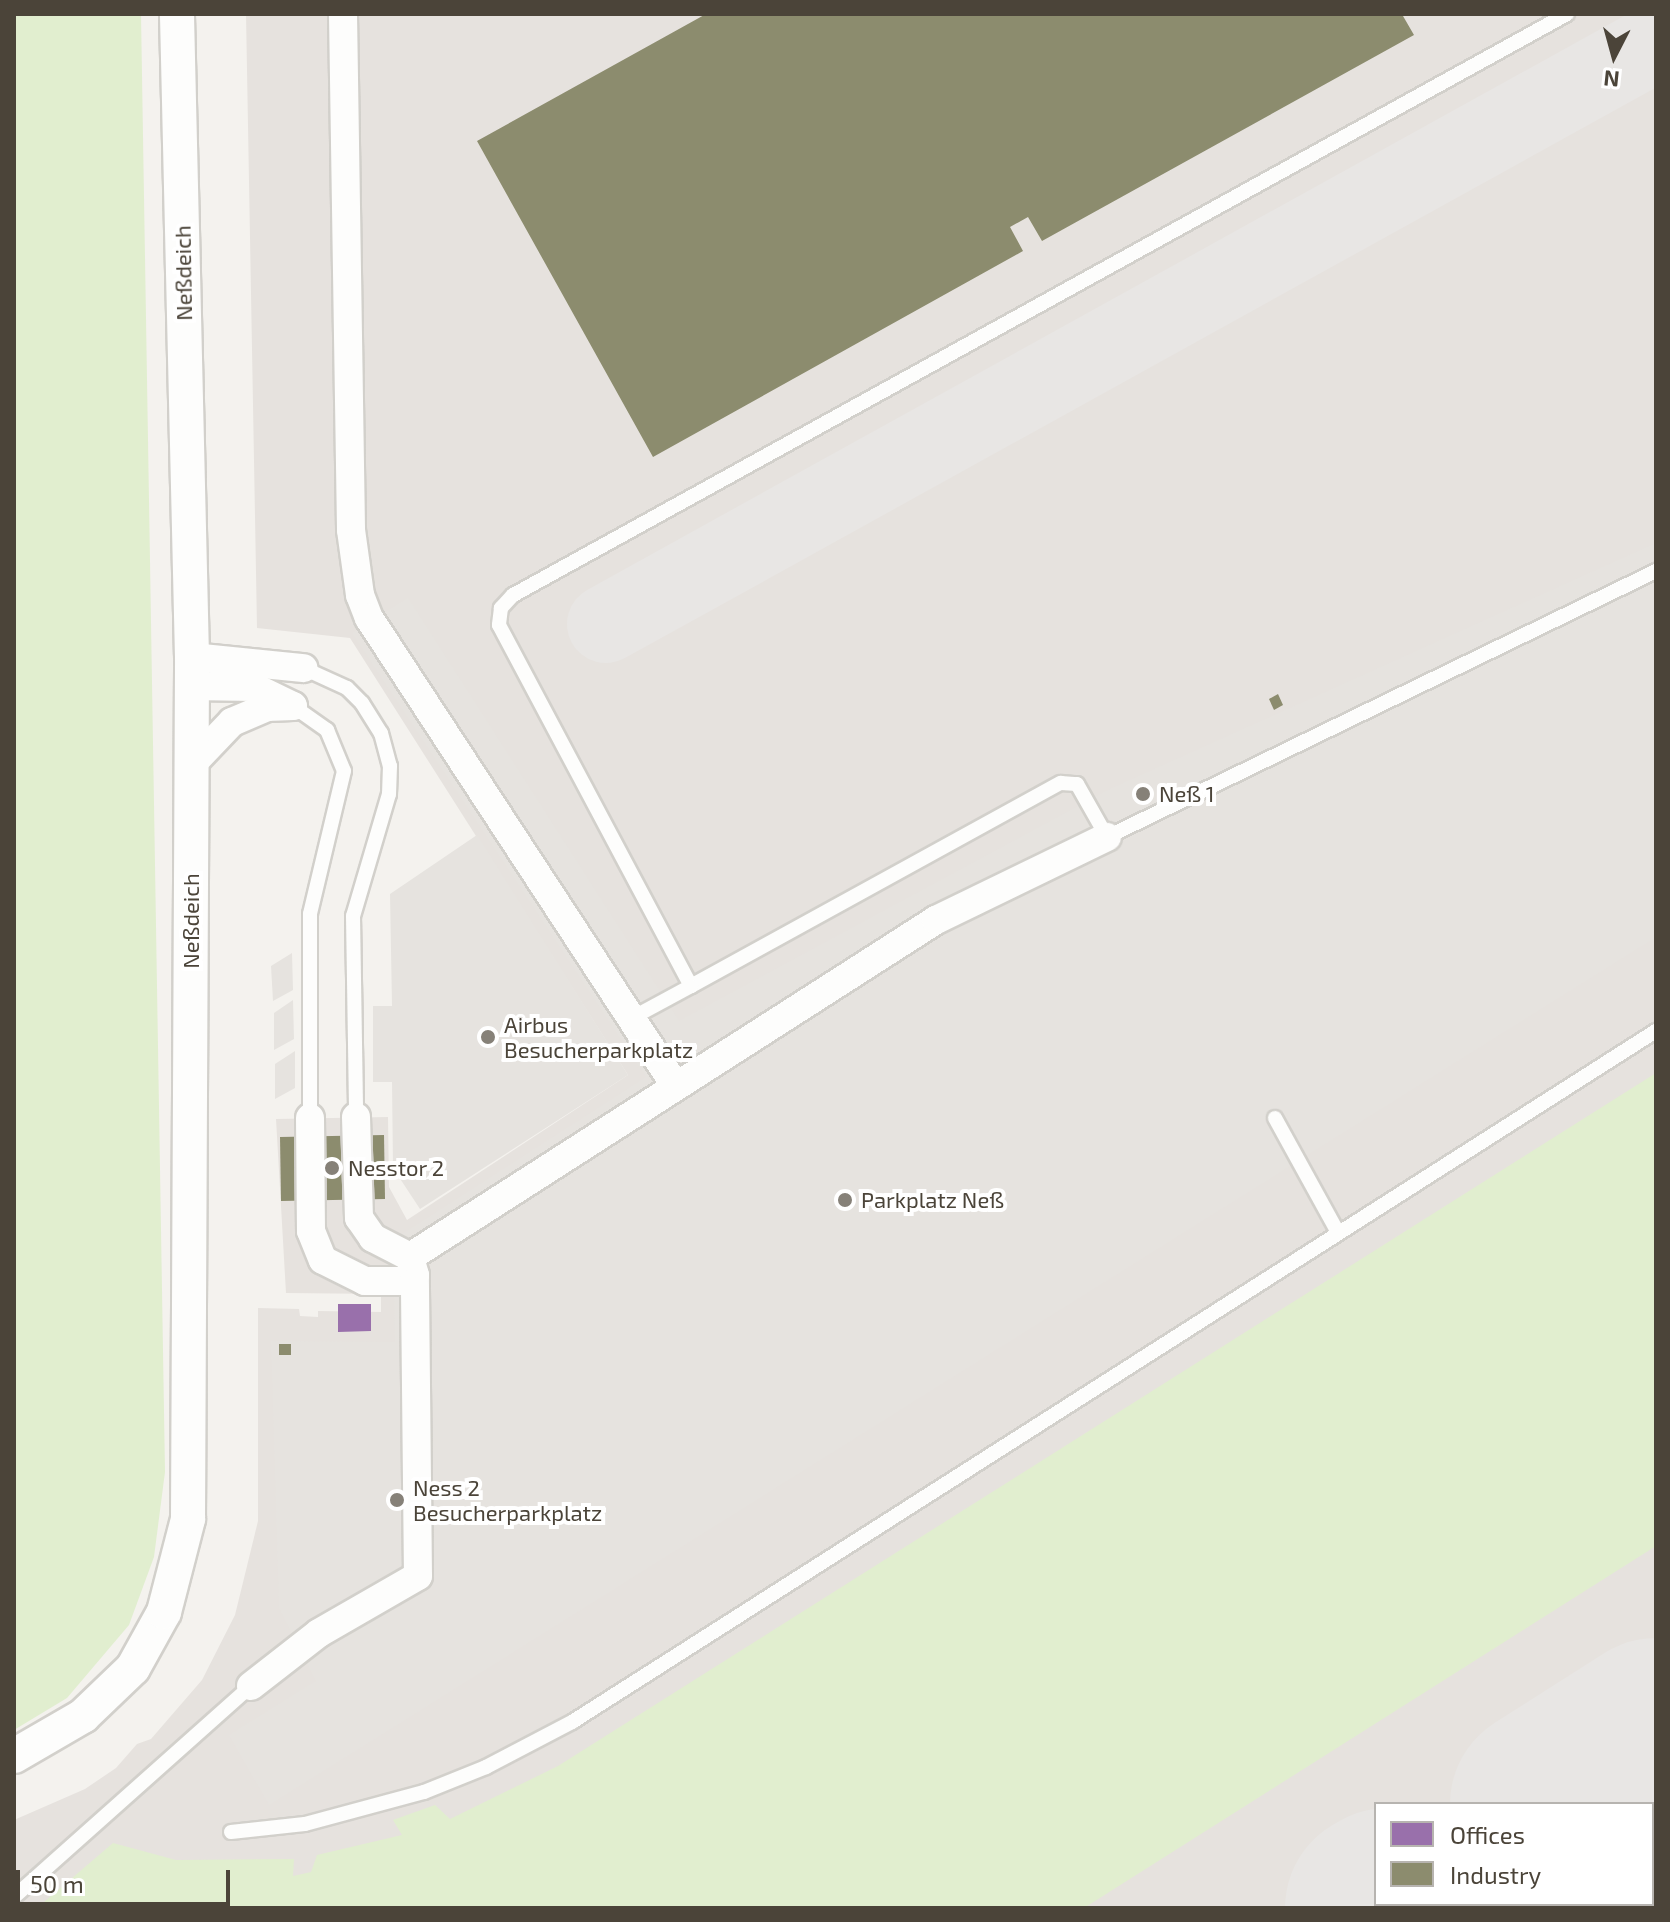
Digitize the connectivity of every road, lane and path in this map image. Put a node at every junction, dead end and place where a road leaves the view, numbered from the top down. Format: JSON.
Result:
{"nodes":[{"id":1,"x":177,"y":14,"type":"edge"},
{"id":2,"x":343,"y":14,"type":"edge"},
{"id":3,"x":1567,"y":14,"type":"edge"},
{"id":4,"x":1656,"y":571,"type":"edge"},
{"id":5,"x":303,"y":668,"type":"joint"},
{"id":6,"x":192,"y":671,"type":"junction"},
{"id":7,"x":293,"y":706,"type":"junction"},
{"id":8,"x":192,"y":764,"type":"junction"},
{"id":9,"x":1107,"y":837,"type":"junction"},
{"id":10,"x":691,"y":986,"type":"junction"},
{"id":11,"x":630,"y":1019,"type":"junction"},
{"id":12,"x":1656,"y":1031,"type":"edge"},
{"id":13,"x":675,"y":1085,"type":"junction"},
{"id":14,"x":356,"y":1117,"type":"joint"},
{"id":15,"x":310,"y":1118,"type":"joint"},
{"id":16,"x":1275,"y":1118,"type":"dead end"},
{"id":17,"x":1337,"y":1231,"type":"junction"},
{"id":18,"x":412,"y":1266,"type":"junction"},
{"id":19,"x":251,"y":1686,"type":"joint"},
{"id":20,"x":14,"y":1756,"type":"edge"},
{"id":21,"x":231,"y":1832,"type":"dead end"},
{"id":22,"x":14,"y":1897,"type":"edge"}],
"edges":[{"from":1,"to":6,"type":"street","name":"Neßdeich"},
{"from":2,"to":11,"type":"street"},
{"from":3,"to":10,"type":"lane"},
{"from":4,"to":9,"type":"lane"},
{"from":5,"to":6,"type":"street"},
{"from":5,"to":14,"type":"lane"},
{"from":6,"to":7,"type":"street"},
{"from":6,"to":8,"type":"street","name":"Neßdeich"},
{"from":7,"to":8,"type":"street"},
{"from":7,"to":15,"type":"lane"},
{"from":8,"to":20,"type":"street","name":"Neßdeich"},
{"from":9,"to":10,"type":"lane"},
{"from":9,"to":13,"type":"street"},
{"from":10,"to":11,"type":"lane"},
{"from":11,"to":13,"type":"street"},
{"from":12,"to":17,"type":"lane"},
{"from":13,"to":18,"type":"street"},
{"from":14,"to":18,"type":"street"},
{"from":15,"to":18,"type":"street"},
{"from":16,"to":17,"type":"lane"},
{"from":17,"to":21,"type":"lane"},
{"from":18,"to":19,"type":"street"},
{"from":19,"to":22,"type":"lane"}]}
